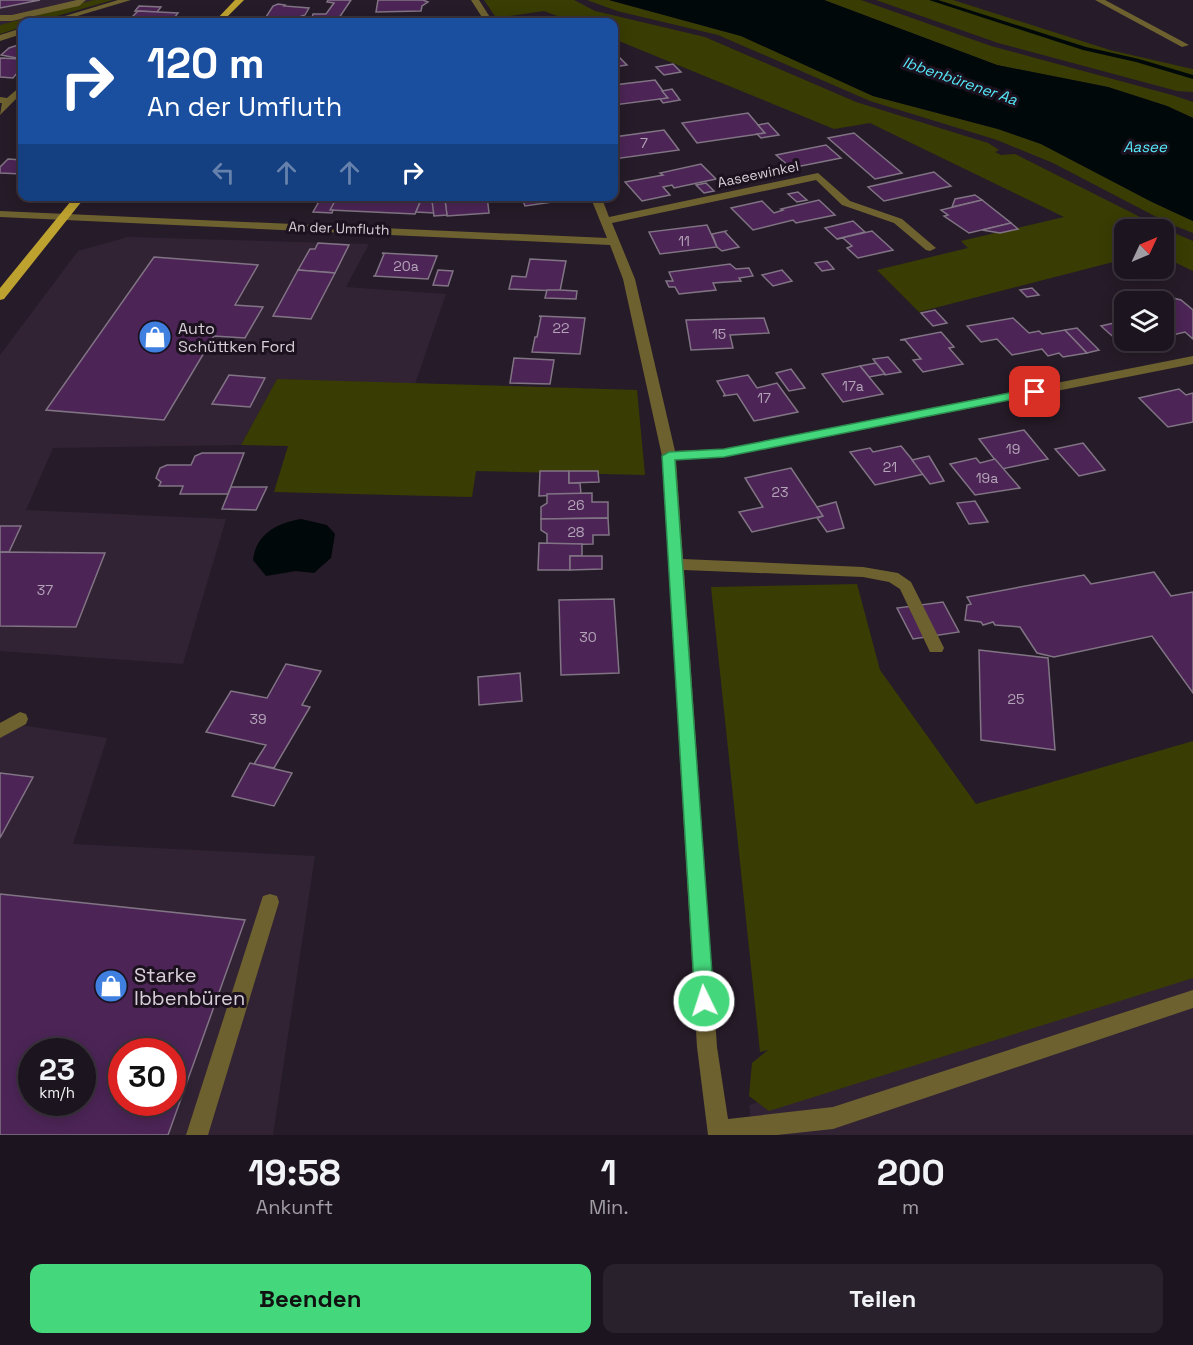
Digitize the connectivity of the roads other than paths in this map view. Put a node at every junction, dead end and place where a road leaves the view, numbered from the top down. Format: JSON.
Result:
{"nodes":[{"id":1,"x":82,"y":0,"type":"edge"},
{"id":2,"x":127,"y":0,"type":"edge"},
{"id":3,"x":240,"y":0,"type":"edge"},
{"id":4,"x":475,"y":0,"type":"edge"},
{"id":5,"x":1100,"y":0,"type":"edge"},
{"id":6,"x":0,"y":18,"type":"edge"},
{"id":7,"x":63,"y":18,"type":"edge"},
{"id":8,"x":222,"y":18,"type":"edge"},
{"id":9,"x":486,"y":18,"type":"edge"},
{"id":10,"x":18,"y":32,"type":"edge"},
{"id":11,"x":0,"y":38,"type":"edge"},
{"id":12,"x":1185,"y":45,"type":"dead end"},
{"id":13,"x":18,"y":91,"type":"edge"},
{"id":14,"x":5,"y":101,"type":"edge"},
{"id":15,"x":0,"y":112,"type":"edge"},
{"id":16,"x":77,"y":201,"type":"edge"},
{"id":17,"x":597,"y":201,"type":"edge"},
{"id":18,"x":0,"y":214,"type":"edge"},
{"id":19,"x":64,"y":217,"type":"junction"},
{"id":20,"x":606,"y":221,"type":"junction"},
{"id":21,"x":613,"y":242,"type":"junction"},
{"id":22,"x":930,"y":248,"type":"dead end"},
{"id":23,"x":0,"y":296,"type":"edge"},
{"id":24,"x":1193,"y":360,"type":"edge"},
{"id":25,"x":669,"y":456,"type":"junction"},
{"id":26,"x":675,"y":564,"type":"junction"},
{"id":27,"x":936,"y":648,"type":"dead end"},
{"id":28,"x":21,"y":719,"type":"dead end"},
{"id":29,"x":0,"y":730,"type":"edge"},
{"id":30,"x":270,"y":902,"type":"dead end"},
{"id":31,"x":1193,"y":999,"type":"edge"},
{"id":32,"x":718,"y":1133,"type":"edge"},
{"id":33,"x":197,"y":1135,"type":"edge"}],
"edges":[{"from":1,"to":6,"type":"street"},
{"from":2,"to":7,"type":"street"},
{"from":3,"to":8,"type":"main road"},
{"from":4,"to":9,"type":"street"},
{"from":5,"to":12,"type":"street"},
{"from":10,"to":11,"type":"street"},
{"from":13,"to":14,"type":"street"},
{"from":14,"to":15,"type":"street"},
{"from":16,"to":19,"type":"main road"},
{"from":17,"to":20,"type":"street"},
{"from":18,"to":19,"type":"street","name":"An der Umfluth"},
{"from":19,"to":21,"type":"street","name":"An der Umfluth"},
{"from":19,"to":23,"type":"main road"},
{"from":20,"to":21,"type":"street"},
{"from":20,"to":22,"type":"street","name":"Aaseewinkel"},
{"from":21,"to":25,"type":"street"},
{"from":24,"to":25,"type":"street"},
{"from":25,"to":26,"type":"street"},
{"from":26,"to":27,"type":"street"},
{"from":26,"to":32,"type":"street"},
{"from":28,"to":29,"type":"street"},
{"from":30,"to":33,"type":"street"},
{"from":31,"to":32,"type":"street"}]}
